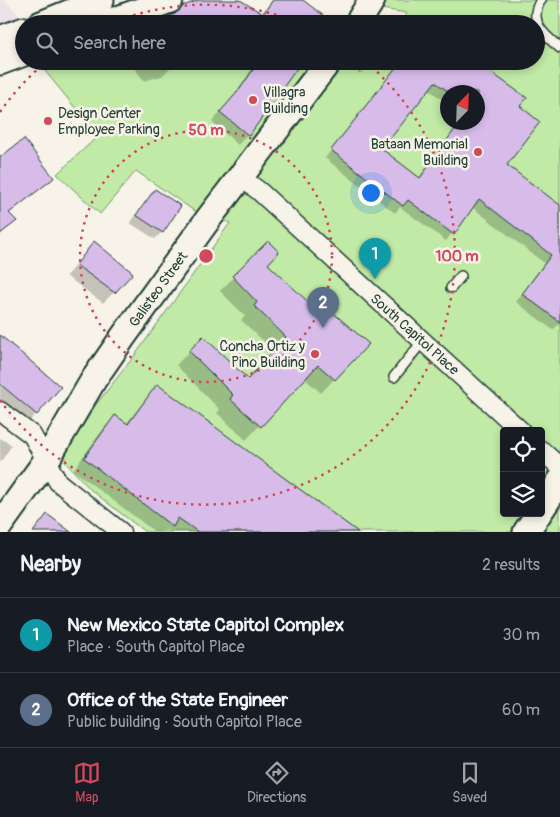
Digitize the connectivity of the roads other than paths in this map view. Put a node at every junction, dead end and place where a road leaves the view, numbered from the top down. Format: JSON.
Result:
{"nodes":[{"id":1,"x":101,"y":0,"type":"edge"},
{"id":2,"x":170,"y":0,"type":"edge"},
{"id":3,"x":372,"y":0,"type":"edge"},
{"id":4,"x":542,"y":0,"type":"edge"},
{"id":5,"x":64,"y":15,"type":"edge"},
{"id":6,"x":129,"y":15,"type":"edge"},
{"id":7,"x":363,"y":15,"type":"edge"},
{"id":8,"x":536,"y":15,"type":"edge"},
{"id":9,"x":15,"y":33,"type":"edge"},
{"id":10,"x":545,"y":34,"type":"edge"},
{"id":11,"x":0,"y":39,"type":"edge"},
{"id":12,"x":560,"y":48,"type":"edge"},
{"id":13,"x":15,"y":56,"type":"edge"},
{"id":14,"x":0,"y":62,"type":"edge"},
{"id":15,"x":322,"y":70,"type":"edge"},
{"id":16,"x":242,"y":178,"type":"junction"},
{"id":17,"x":461,"y":276,"type":"dead end"},
{"id":18,"x":451,"y":288,"type":"dead end"},
{"id":19,"x":422,"y":342,"type":"junction"},
{"id":20,"x":394,"y":377,"type":"dead end"},
{"id":21,"x":0,"y":411,"type":"edge"},
{"id":22,"x":517,"y":427,"type":"edge"},
{"id":23,"x":545,"y":453,"type":"edge"},
{"id":24,"x":46,"y":461,"type":"junction"},
{"id":25,"x":560,"y":466,"type":"edge"},
{"id":26,"x":560,"y":481,"type":"edge"},
{"id":27,"x":545,"y":504,"type":"edge"},
{"id":28,"x":536,"y":517,"type":"edge"},
{"id":29,"x":0,"y":525,"type":"edge"},
{"id":30,"x":121,"y":532,"type":"edge"},
{"id":31,"x":526,"y":532,"type":"edge"}],
"edges":[{"from":1,"to":5,"type":"street"},
{"from":2,"to":6,"type":"street"},
{"from":3,"to":7,"type":"street"},
{"from":4,"to":8,"type":"lane"},
{"from":9,"to":11,"type":"street"},
{"from":10,"to":12,"type":"lane"},
{"from":13,"to":14,"type":"street"},
{"from":15,"to":16,"type":"street","name":"Galisteo Street"},
{"from":16,"to":19,"type":"street","name":"South Capitol Place"},
{"from":16,"to":24,"type":"street","name":"Galisteo Street"},
{"from":17,"to":18,"type":"lane"},
{"from":19,"to":20,"type":"lane"},
{"from":19,"to":22,"type":"street","name":"South Capitol Place"},
{"from":21,"to":24,"type":"street"},
{"from":23,"to":25,"type":"street"},
{"from":24,"to":29,"type":"street","name":"Galisteo Street"},
{"from":24,"to":30,"type":"street"},
{"from":26,"to":27,"type":"street"},
{"from":28,"to":31,"type":"street"}]}
